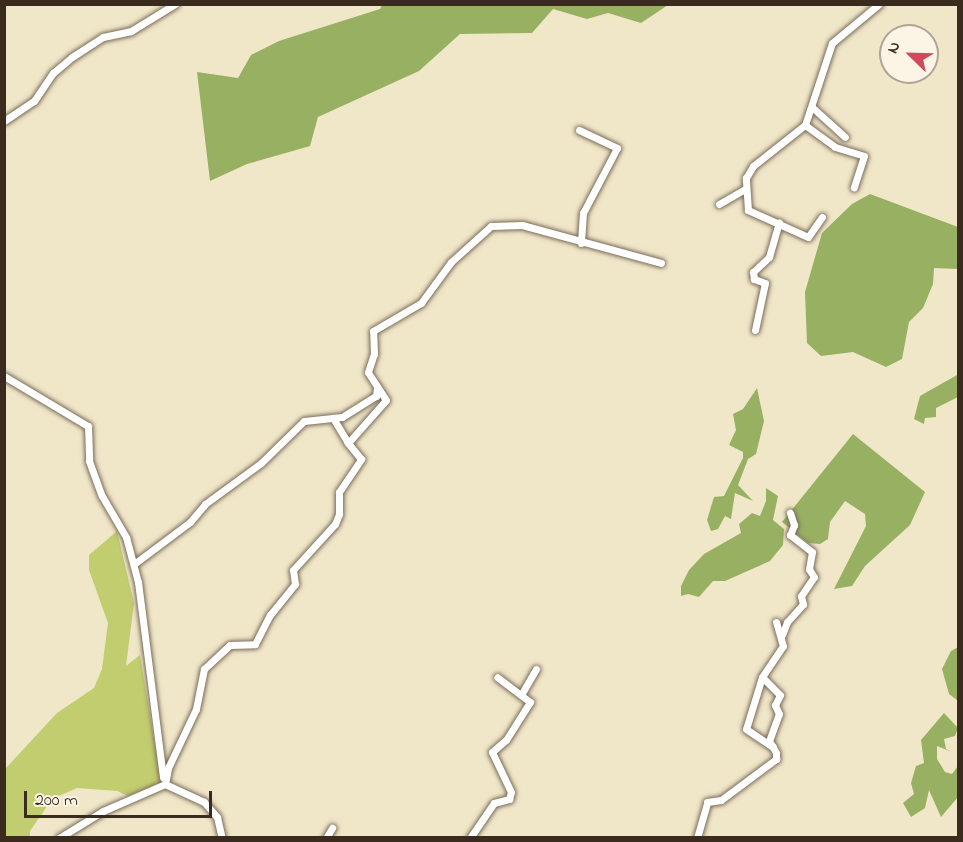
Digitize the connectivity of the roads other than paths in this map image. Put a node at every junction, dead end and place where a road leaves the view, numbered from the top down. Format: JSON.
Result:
{"nodes":[{"id":1,"x":175,"y":4,"type":"edge"},
{"id":2,"x":879,"y":4,"type":"edge"},
{"id":3,"x":813,"y":108,"type":"junction"},
{"id":4,"x":4,"y":121,"type":"edge"},
{"id":5,"x":805,"y":125,"type":"junction"},
{"id":6,"x":579,"y":129,"type":"dead end"},
{"id":7,"x":845,"y":137,"type":"dead end"},
{"id":8,"x":854,"y":187,"type":"dead end"},
{"id":9,"x":745,"y":189,"type":"junction"},
{"id":10,"x":718,"y":204,"type":"dead end"},
{"id":11,"x":822,"y":218,"type":"dead end"},
{"id":12,"x":779,"y":222,"type":"junction"},
{"id":13,"x":581,"y":243,"type":"junction"},
{"id":14,"x":661,"y":263,"type":"dead end"},
{"id":15,"x":755,"y":330,"type":"dead end"},
{"id":16,"x":4,"y":376,"type":"edge"},
{"id":17,"x":372,"y":383,"type":"junction"},
{"id":18,"x":333,"y":418,"type":"junction"},
{"id":19,"x":348,"y":443,"type":"junction"},
{"id":20,"x":790,"y":513,"type":"dead end"},
{"id":21,"x":134,"y":564,"type":"junction"},
{"id":22,"x":776,"y":622,"type":"dead end"},
{"id":23,"x":783,"y":635,"type":"junction"},
{"id":24,"x":537,"y":669,"type":"dead end"},
{"id":25,"x":497,"y":677,"type":"dead end"},
{"id":26,"x":762,"y":677,"type":"junction"},
{"id":27,"x":521,"y":695,"type":"junction"},
{"id":28,"x":773,"y":747,"type":"junction"},
{"id":29,"x":164,"y":781,"type":"junction"},
{"id":30,"x":332,"y":828,"type":"dead end"},
{"id":31,"x":59,"y":837,"type":"edge"},
{"id":32,"x":222,"y":837,"type":"edge"},
{"id":33,"x":326,"y":837,"type":"edge"},
{"id":34,"x":470,"y":837,"type":"edge"},
{"id":35,"x":697,"y":837,"type":"edge"}],
"edges":[{"from":1,"to":4,"type":"street"},
{"from":2,"to":3,"type":"street"},
{"from":3,"to":5,"type":"street"},
{"from":3,"to":7,"type":"street"},
{"from":5,"to":8,"type":"street"},
{"from":5,"to":9,"type":"street"},
{"from":6,"to":13,"type":"street"},
{"from":9,"to":10,"type":"street"},
{"from":9,"to":12,"type":"street"},
{"from":11,"to":12,"type":"street"},
{"from":12,"to":15,"type":"street"},
{"from":13,"to":14,"type":"street"},
{"from":13,"to":17,"type":"street"},
{"from":16,"to":21,"type":"street"},
{"from":17,"to":18,"type":"street"},
{"from":17,"to":19,"type":"street"},
{"from":18,"to":19,"type":"street"},
{"from":18,"to":21,"type":"street"},
{"from":19,"to":29,"type":"street"},
{"from":20,"to":23,"type":"street"},
{"from":21,"to":29,"type":"street"},
{"from":22,"to":23,"type":"street"},
{"from":23,"to":26,"type":"street"},
{"from":24,"to":27,"type":"street"},
{"from":25,"to":27,"type":"street"},
{"from":26,"to":28,"type":"street"},
{"from":26,"to":28,"type":"street"},
{"from":27,"to":34,"type":"street"},
{"from":28,"to":35,"type":"street"},
{"from":29,"to":31,"type":"street"},
{"from":29,"to":32,"type":"street"},
{"from":30,"to":33,"type":"street"}]}
